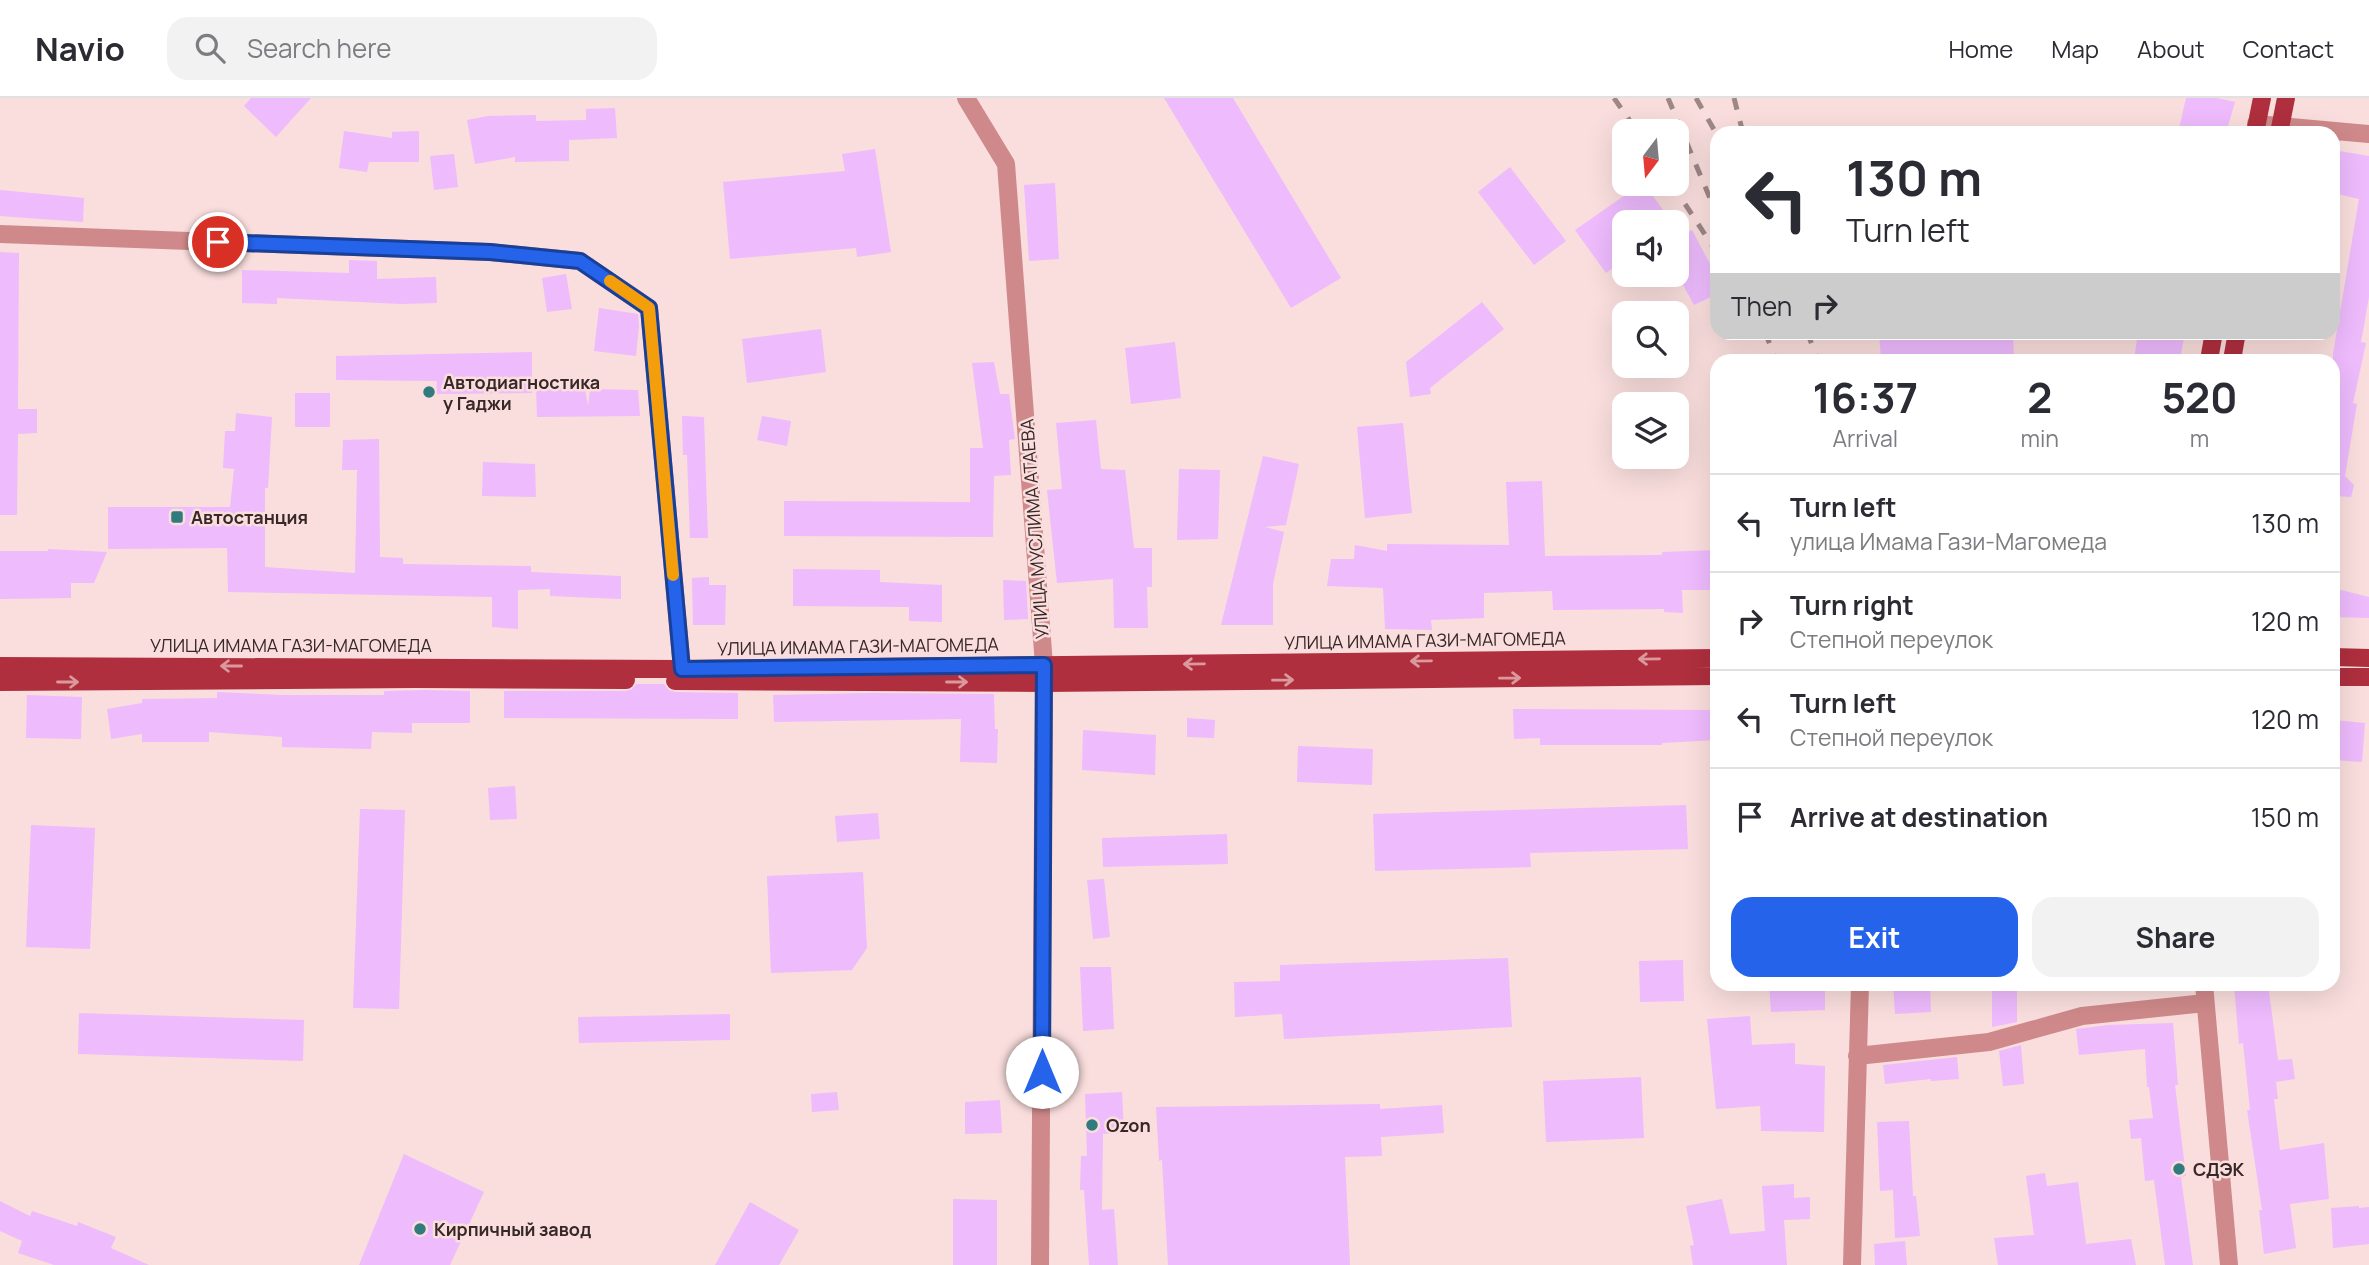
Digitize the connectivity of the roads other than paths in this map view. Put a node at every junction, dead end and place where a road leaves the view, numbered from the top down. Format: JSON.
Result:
{"nodes":[{"id":1,"x":966,"y":98,"type":"edge"},
{"id":2,"x":2262,"y":98,"type":"edge"},
{"id":3,"x":2286,"y":98,"type":"edge"},
{"id":4,"x":2255,"y":126,"type":"edge"},
{"id":5,"x":2281,"y":126,"type":"edge"},
{"id":6,"x":2340,"y":132,"type":"edge"},
{"id":7,"x":2369,"y":134,"type":"edge"},
{"id":8,"x":0,"y":234,"type":"edge"},
{"id":9,"x":2340,"y":657,"type":"edge"},
{"id":10,"x":2369,"y":657,"type":"edge"},
{"id":11,"x":1710,"y":658,"type":"edge"},
{"id":12,"x":0,"y":666,"type":"edge"},
{"id":13,"x":682,"y":669,"type":"junction"},
{"id":14,"x":1044,"y":674,"type":"junction"},
{"id":15,"x":1710,"y":676,"type":"edge"},
{"id":16,"x":2340,"y":677,"type":"edge"},
{"id":17,"x":2369,"y":677,"type":"edge"},
{"id":18,"x":0,"y":682,"type":"edge"},
{"id":19,"x":1860,"y":991,"type":"edge"},
{"id":20,"x":2204,"y":991,"type":"edge"},
{"id":21,"x":2205,"y":1003,"type":"junction"},
{"id":22,"x":1857,"y":1056,"type":"junction"},
{"id":23,"x":1040,"y":1265,"type":"edge"},
{"id":24,"x":1852,"y":1265,"type":"edge"},
{"id":25,"x":2229,"y":1265,"type":"edge"}],
"edges":[{"from":1,"to":14,"type":"street","name":"УЛИЦА МУСЛИМА АТАЕВА"},
{"from":2,"to":4,"type":"main road"},
{"from":3,"to":5,"type":"main road"},
{"from":6,"to":7,"type":"street"},
{"from":8,"to":13,"type":"street"},
{"from":9,"to":10,"type":"main road"},
{"from":11,"to":14,"type":"main road","name":"УЛИЦА ИМАМА ГАЗИ-МАГОМЕДА","one_way":true},
{"from":13,"to":12,"type":"main road","name":"УЛИЦА ИМАМА ГАЗИ-МАГОМЕДА","one_way":true},
{"from":13,"to":14,"type":"main road","name":"УЛИЦА ИМАМА ГАЗИ-МАГОМЕДА"},
{"from":14,"to":15,"type":"main road","one_way":true},
{"from":18,"to":14,"type":"main road","one_way":true},
{"from":14,"to":23,"type":"street","name":"УЛИЦА МУСЛИМА АТАЕВА"},
{"from":16,"to":17,"type":"main road"},
{"from":19,"to":22,"type":"street"},
{"from":20,"to":21,"type":"street"},
{"from":21,"to":22,"type":"street"},
{"from":21,"to":25,"type":"street"},
{"from":22,"to":24,"type":"street"}]}
